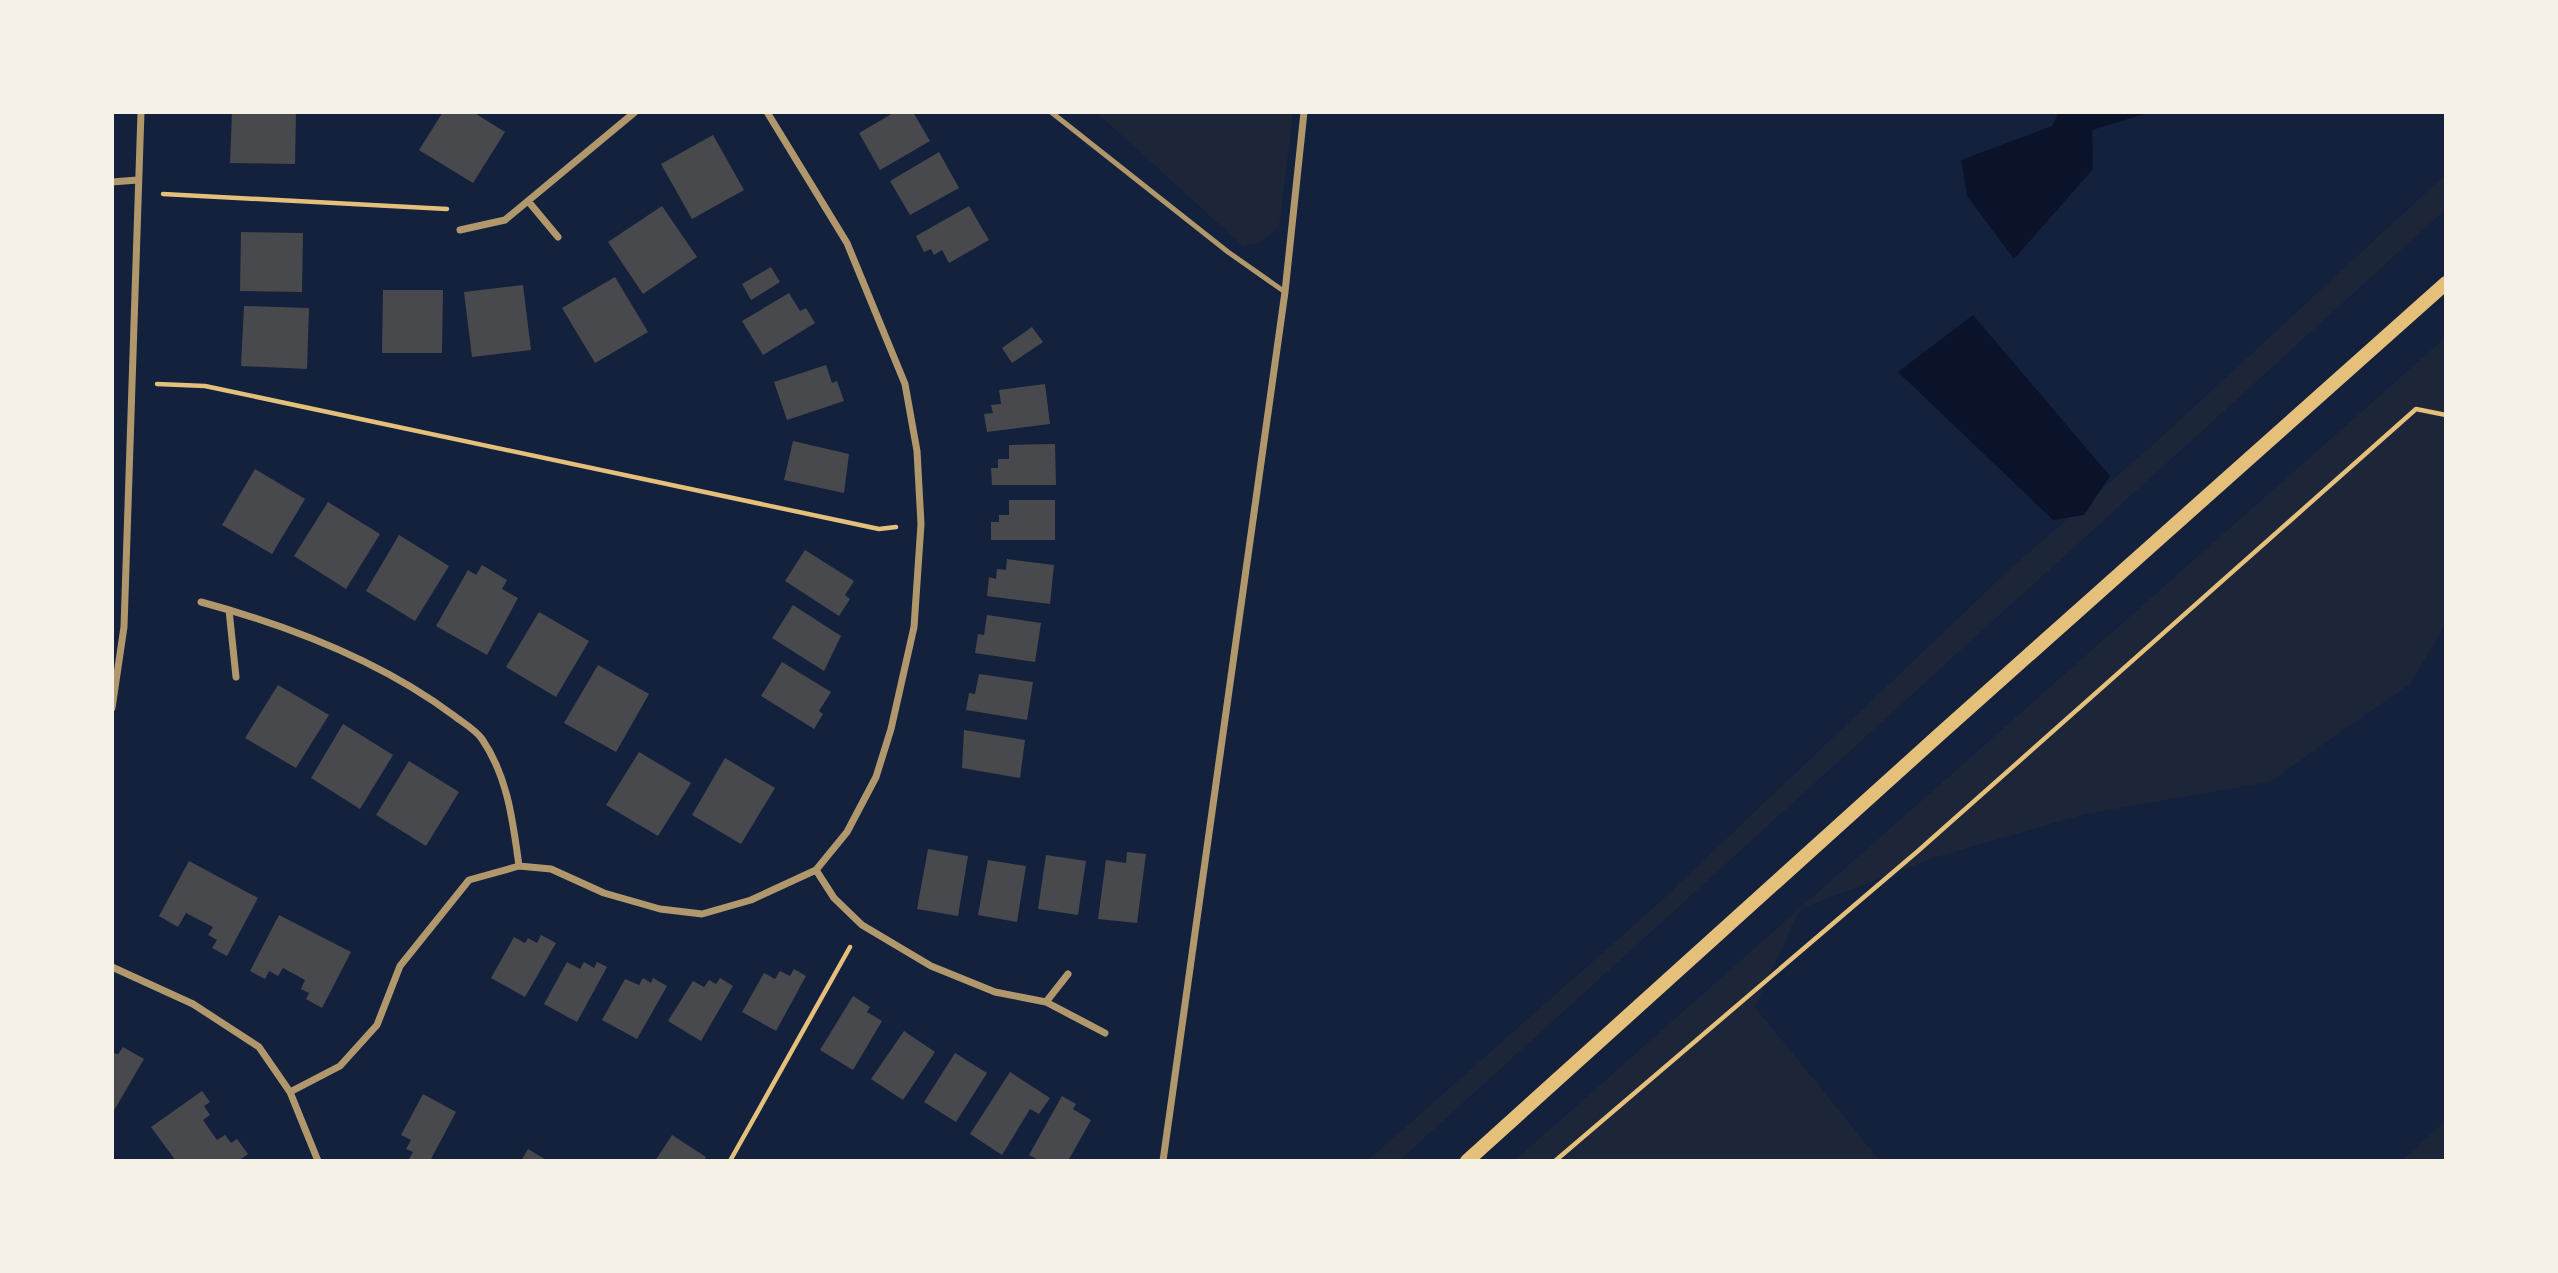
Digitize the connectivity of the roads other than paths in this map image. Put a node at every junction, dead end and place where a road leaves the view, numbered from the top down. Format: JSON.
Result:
{"nodes":[{"id":1,"x":141,"y":112,"type":"edge"},
{"id":2,"x":635,"y":112,"type":"edge"},
{"id":3,"x":767,"y":112,"type":"edge"},
{"id":4,"x":1051,"y":112,"type":"edge"},
{"id":5,"x":1304,"y":112,"type":"edge"},
{"id":6,"x":137,"y":180,"type":"junction"},
{"id":7,"x":112,"y":182,"type":"edge"},
{"id":8,"x":528,"y":201,"type":"junction"},
{"id":9,"x":460,"y":230,"type":"road end"},
{"id":10,"x":558,"y":237,"type":"dead end"},
{"id":11,"x":2446,"y":283,"type":"edge"},
{"id":12,"x":1285,"y":292,"type":"junction"},
{"id":13,"x":201,"y":602,"type":"dead end"},
{"id":14,"x":229,"y":610,"type":"junction"},
{"id":15,"x":236,"y":677,"type":"dead end"},
{"id":16,"x":112,"y":708,"type":"edge"},
{"id":17,"x":519,"y":866,"type":"junction"},
{"id":18,"x":816,"y":870,"type":"junction"},
{"id":19,"x":112,"y":967,"type":"edge"},
{"id":20,"x":1068,"y":974,"type":"dead end"},
{"id":21,"x":1046,"y":1002,"type":"junction"},
{"id":22,"x":1105,"y":1033,"type":"dead end"},
{"id":23,"x":290,"y":1092,"type":"junction"},
{"id":24,"x":318,"y":1161,"type":"edge"},
{"id":25,"x":1163,"y":1161,"type":"edge"},
{"id":26,"x":1467,"y":1161,"type":"edge"}],
"edges":[{"from":1,"to":6,"type":"street"},
{"from":2,"to":8,"type":"street"},
{"from":3,"to":18,"type":"street"},
{"from":4,"to":12,"type":"lane"},
{"from":5,"to":12,"type":"street"},
{"from":6,"to":7,"type":"street"},
{"from":6,"to":16,"type":"street"},
{"from":8,"to":9,"type":"street"},
{"from":8,"to":10,"type":"street"},
{"from":11,"to":26,"type":"main road"},
{"from":12,"to":25,"type":"street"},
{"from":13,"to":14,"type":"street"},
{"from":14,"to":15,"type":"street"},
{"from":14,"to":17,"type":"street"},
{"from":17,"to":18,"type":"street"},
{"from":17,"to":23,"type":"street"},
{"from":18,"to":21,"type":"street"},
{"from":19,"to":23,"type":"street"},
{"from":20,"to":21,"type":"street"},
{"from":21,"to":22,"type":"street"},
{"from":23,"to":24,"type":"street"}]}
